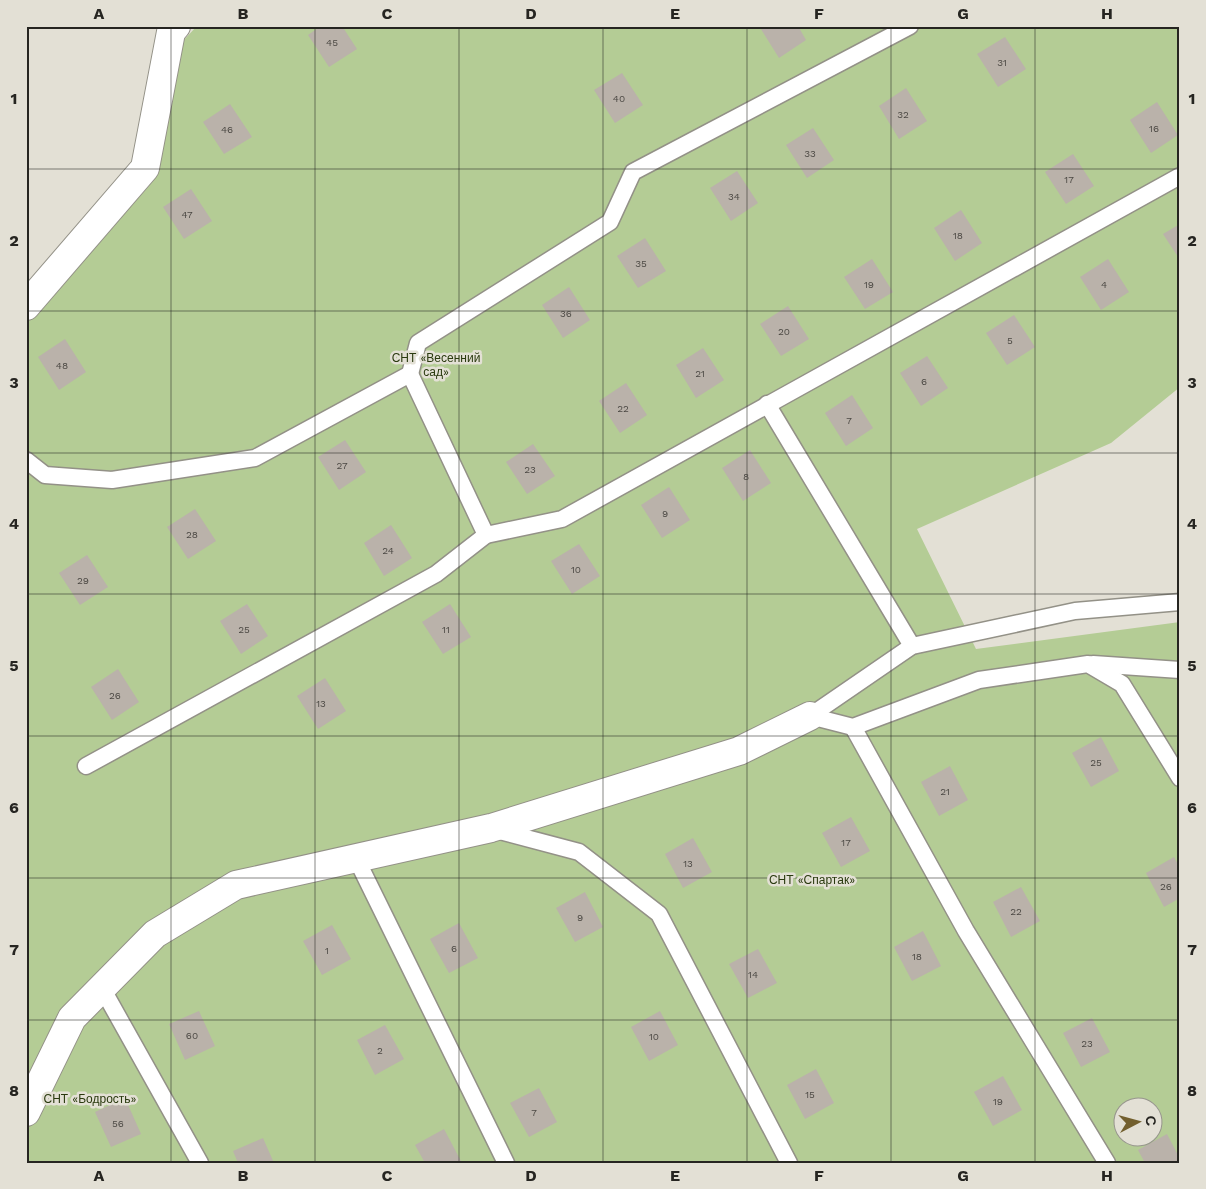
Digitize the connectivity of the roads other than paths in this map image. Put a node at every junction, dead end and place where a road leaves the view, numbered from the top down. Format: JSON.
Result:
{"nodes":[{"id":1,"x":176,"y":26,"type":"edge"},
{"id":2,"x":910,"y":26,"type":"edge"},
{"id":3,"x":1180,"y":176,"type":"edge"},
{"id":4,"x":26,"y":306,"type":"edge"},
{"id":5,"x":410,"y":374,"type":"junction"},
{"id":6,"x":767,"y":404,"type":"junction"},
{"id":7,"x":26,"y":460,"type":"edge"},
{"id":8,"x":486,"y":535,"type":"junction"},
{"id":9,"x":1180,"y":602,"type":"edge"},
{"id":10,"x":912,"y":646,"type":"junction"},
{"id":11,"x":1088,"y":664,"type":"junction"},
{"id":12,"x":1180,"y":670,"type":"edge"},
{"id":13,"x":810,"y":716,"type":"junction"},
{"id":14,"x":853,"y":727,"type":"junction"},
{"id":15,"x":86,"y":766,"type":"dead end"},
{"id":16,"x":1180,"y":778,"type":"edge"},
{"id":17,"x":491,"y":828,"type":"junction"},
{"id":18,"x":356,"y":858,"type":"junction"},
{"id":19,"x":102,"y":988,"type":"junction"},
{"id":20,"x":26,"y":1112,"type":"edge"},
{"id":21,"x":200,"y":1163,"type":"edge"},
{"id":22,"x":506,"y":1163,"type":"edge"},
{"id":23,"x":789,"y":1163,"type":"edge"},
{"id":24,"x":1108,"y":1163,"type":"edge"}],
"edges":[{"from":1,"to":4,"type":"street"},
{"from":2,"to":5,"type":"lane"},
{"from":3,"to":6,"type":"lane"},
{"from":5,"to":7,"type":"lane"},
{"from":5,"to":8,"type":"lane"},
{"from":6,"to":8,"type":"lane"},
{"from":6,"to":10,"type":"lane"},
{"from":8,"to":15,"type":"lane"},
{"from":9,"to":10,"type":"lane"},
{"from":10,"to":13,"type":"lane"},
{"from":11,"to":12,"type":"lane"},
{"from":11,"to":14,"type":"lane"},
{"from":11,"to":16,"type":"lane"},
{"from":13,"to":14,"type":"lane"},
{"from":13,"to":17,"type":"street"},
{"from":14,"to":24,"type":"lane"},
{"from":17,"to":18,"type":"street"},
{"from":17,"to":23,"type":"lane"},
{"from":18,"to":19,"type":"street"},
{"from":18,"to":22,"type":"lane"},
{"from":19,"to":20,"type":"street"},
{"from":19,"to":21,"type":"lane"}]}
